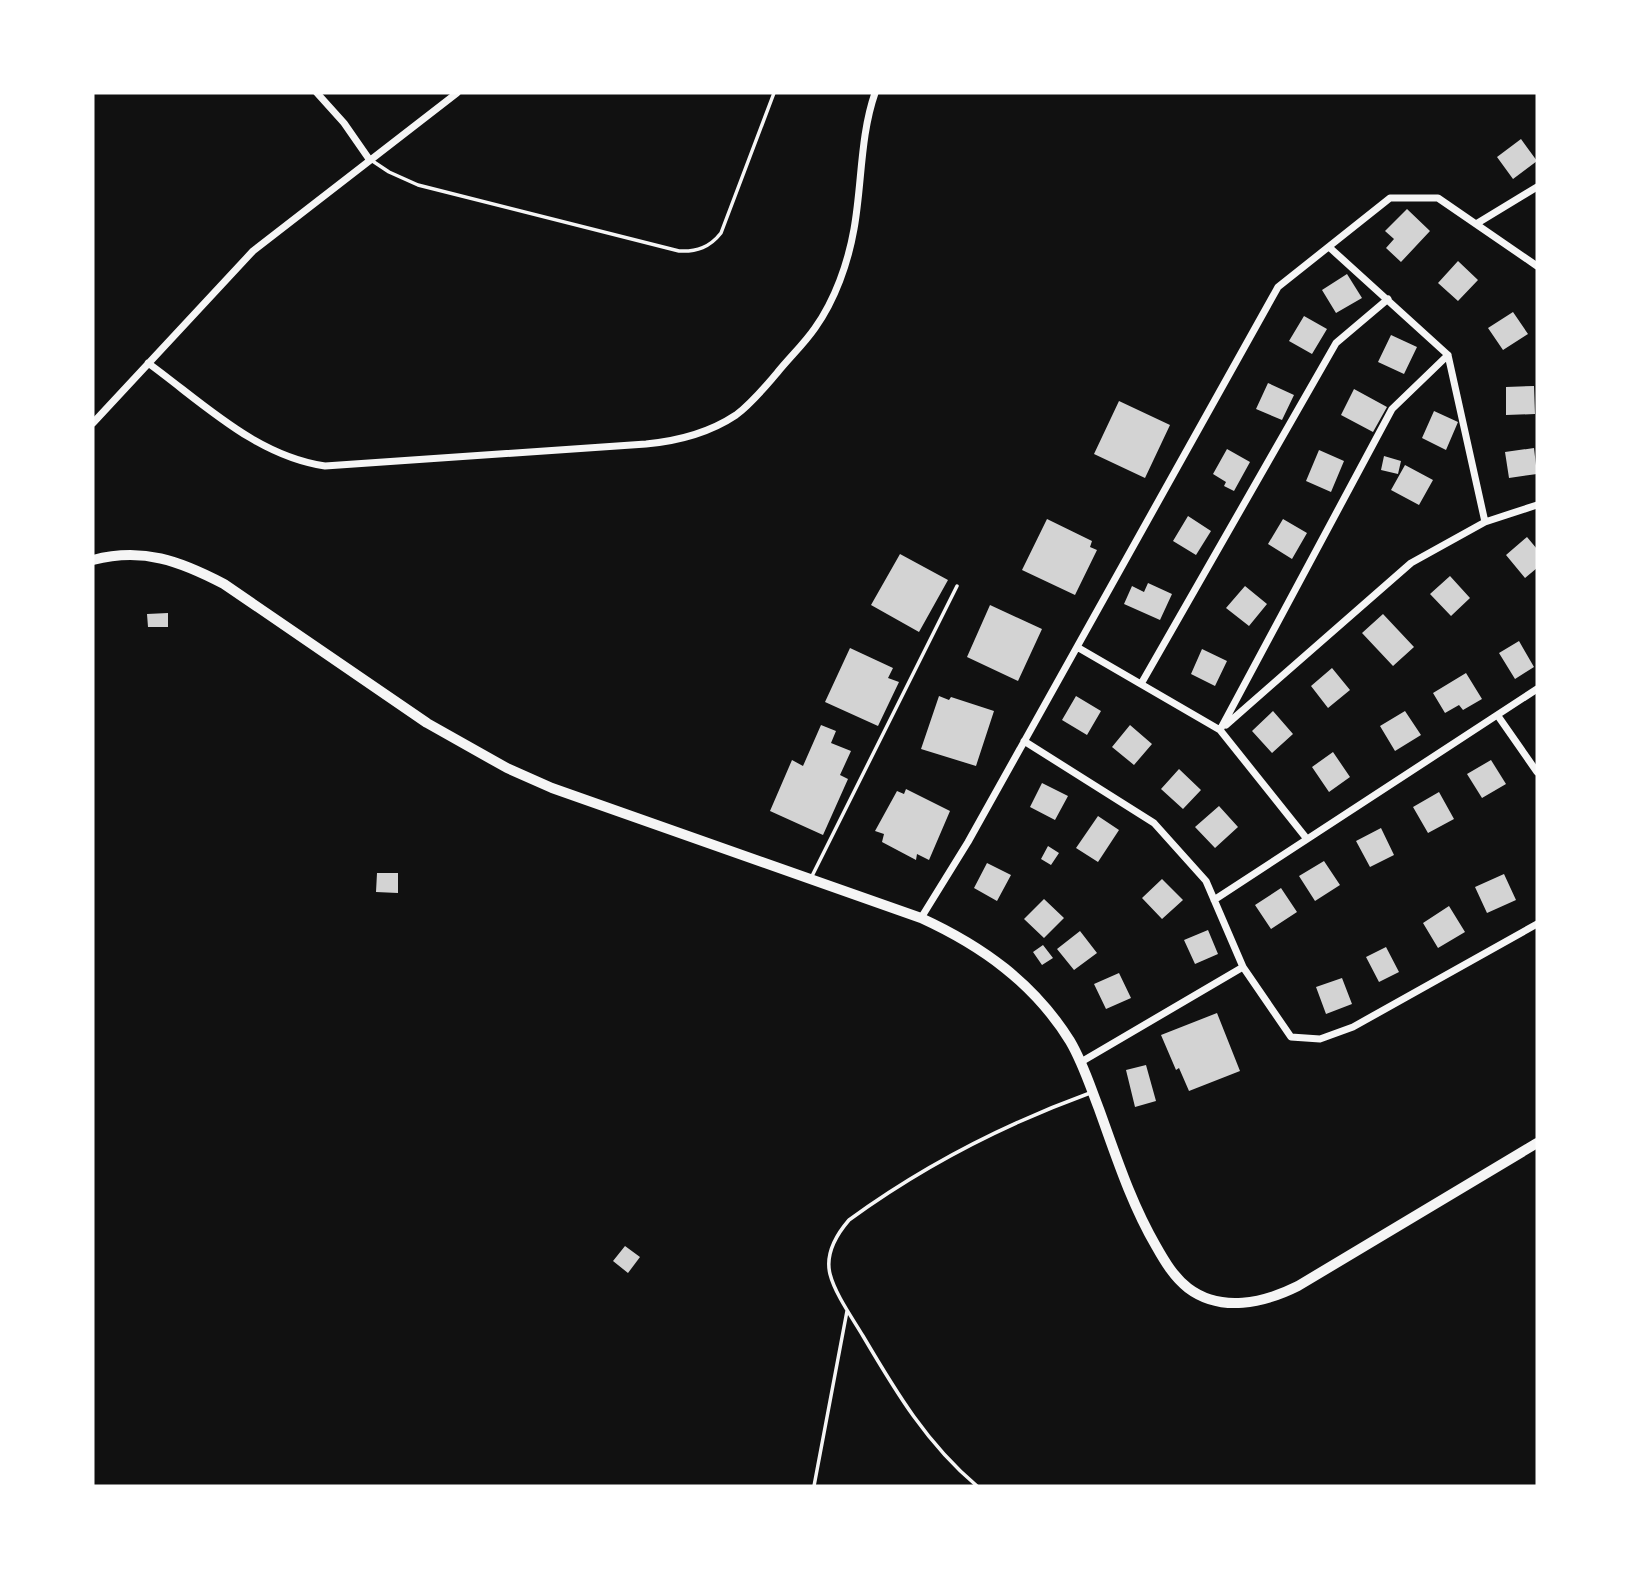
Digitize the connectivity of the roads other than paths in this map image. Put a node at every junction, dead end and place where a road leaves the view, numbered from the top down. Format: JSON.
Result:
{"nodes":[{"id":1,"x":317,"y":93,"type":"edge"},
{"id":2,"x":457,"y":93,"type":"edge"},
{"id":3,"x":775,"y":93,"type":"edge"},
{"id":4,"x":875,"y":93,"type":"edge"},
{"id":5,"x":369,"y":159,"type":"junction"},
{"id":6,"x":1537,"y":187,"type":"edge"},
{"id":7,"x":1476,"y":225,"type":"junction"},
{"id":8,"x":1329,"y":247,"type":"junction"},
{"id":9,"x":1537,"y":267,"type":"edge"},
{"id":10,"x":1388,"y":299,"type":"junction"},
{"id":11,"x":1448,"y":355,"type":"junction"},
{"id":12,"x":148,"y":363,"type":"junction"},
{"id":13,"x":93,"y":423,"type":"edge"},
{"id":14,"x":1537,"y":505,"type":"edge"},
{"id":15,"x":1485,"y":522,"type":"junction"},
{"id":16,"x":93,"y":560,"type":"edge"},
{"id":17,"x":957,"y":586,"type":"dead end"},
{"id":18,"x":1077,"y":647,"type":"junction"},
{"id":19,"x":1141,"y":684,"type":"junction"},
{"id":20,"x":1537,"y":689,"type":"edge"},
{"id":21,"x":1498,"y":716,"type":"junction"},
{"id":22,"x":1220,"y":730,"type":"junction"},
{"id":23,"x":1024,"y":741,"type":"junction"},
{"id":24,"x":1537,"y":772,"type":"edge"},
{"id":25,"x":1307,"y":839,"type":"junction"},
{"id":26,"x":811,"y":878,"type":"junction"},
{"id":27,"x":1214,"y":900,"type":"junction"},
{"id":28,"x":921,"y":918,"type":"junction"},
{"id":29,"x":1537,"y":924,"type":"edge"},
{"id":30,"x":1243,"y":967,"type":"junction"},
{"id":31,"x":1081,"y":1062,"type":"junction"},
{"id":32,"x":1093,"y":1093,"type":"junction"},
{"id":33,"x":1537,"y":1143,"type":"edge"},
{"id":34,"x":847,"y":1309,"type":"junction"},
{"id":35,"x":814,"y":1486,"type":"edge"},
{"id":36,"x":977,"y":1486,"type":"edge"}],
"edges":[{"from":1,"to":5,"type":"street"},
{"from":2,"to":5,"type":"street"},
{"from":3,"to":5,"type":"lane"},
{"from":4,"to":12,"type":"street"},
{"from":5,"to":12,"type":"street"},
{"from":6,"to":7,"type":"street"},
{"from":7,"to":8,"type":"street"},
{"from":7,"to":9,"type":"street"},
{"from":8,"to":10,"type":"street"},
{"from":8,"to":18,"type":"street"},
{"from":10,"to":11,"type":"street"},
{"from":10,"to":19,"type":"street"},
{"from":11,"to":15,"type":"street"},
{"from":11,"to":22,"type":"street"},
{"from":12,"to":13,"type":"street"},
{"from":14,"to":15,"type":"street"},
{"from":15,"to":22,"type":"street"},
{"from":16,"to":26,"type":"street"},
{"from":17,"to":26,"type":"lane"},
{"from":18,"to":19,"type":"street"},
{"from":18,"to":23,"type":"street"},
{"from":19,"to":22,"type":"street"},
{"from":20,"to":21,"type":"street"},
{"from":21,"to":24,"type":"street"},
{"from":21,"to":25,"type":"street"},
{"from":22,"to":25,"type":"street"},
{"from":23,"to":27,"type":"street"},
{"from":23,"to":28,"type":"street"},
{"from":25,"to":27,"type":"street"},
{"from":26,"to":28,"type":"street"},
{"from":27,"to":30,"type":"street"},
{"from":28,"to":31,"type":"street"},
{"from":29,"to":30,"type":"street"},
{"from":30,"to":31,"type":"street"},
{"from":31,"to":32,"type":"street"},
{"from":32,"to":33,"type":"street"},
{"from":32,"to":34,"type":"lane"},
{"from":34,"to":35,"type":"lane"},
{"from":34,"to":36,"type":"lane"}]}
